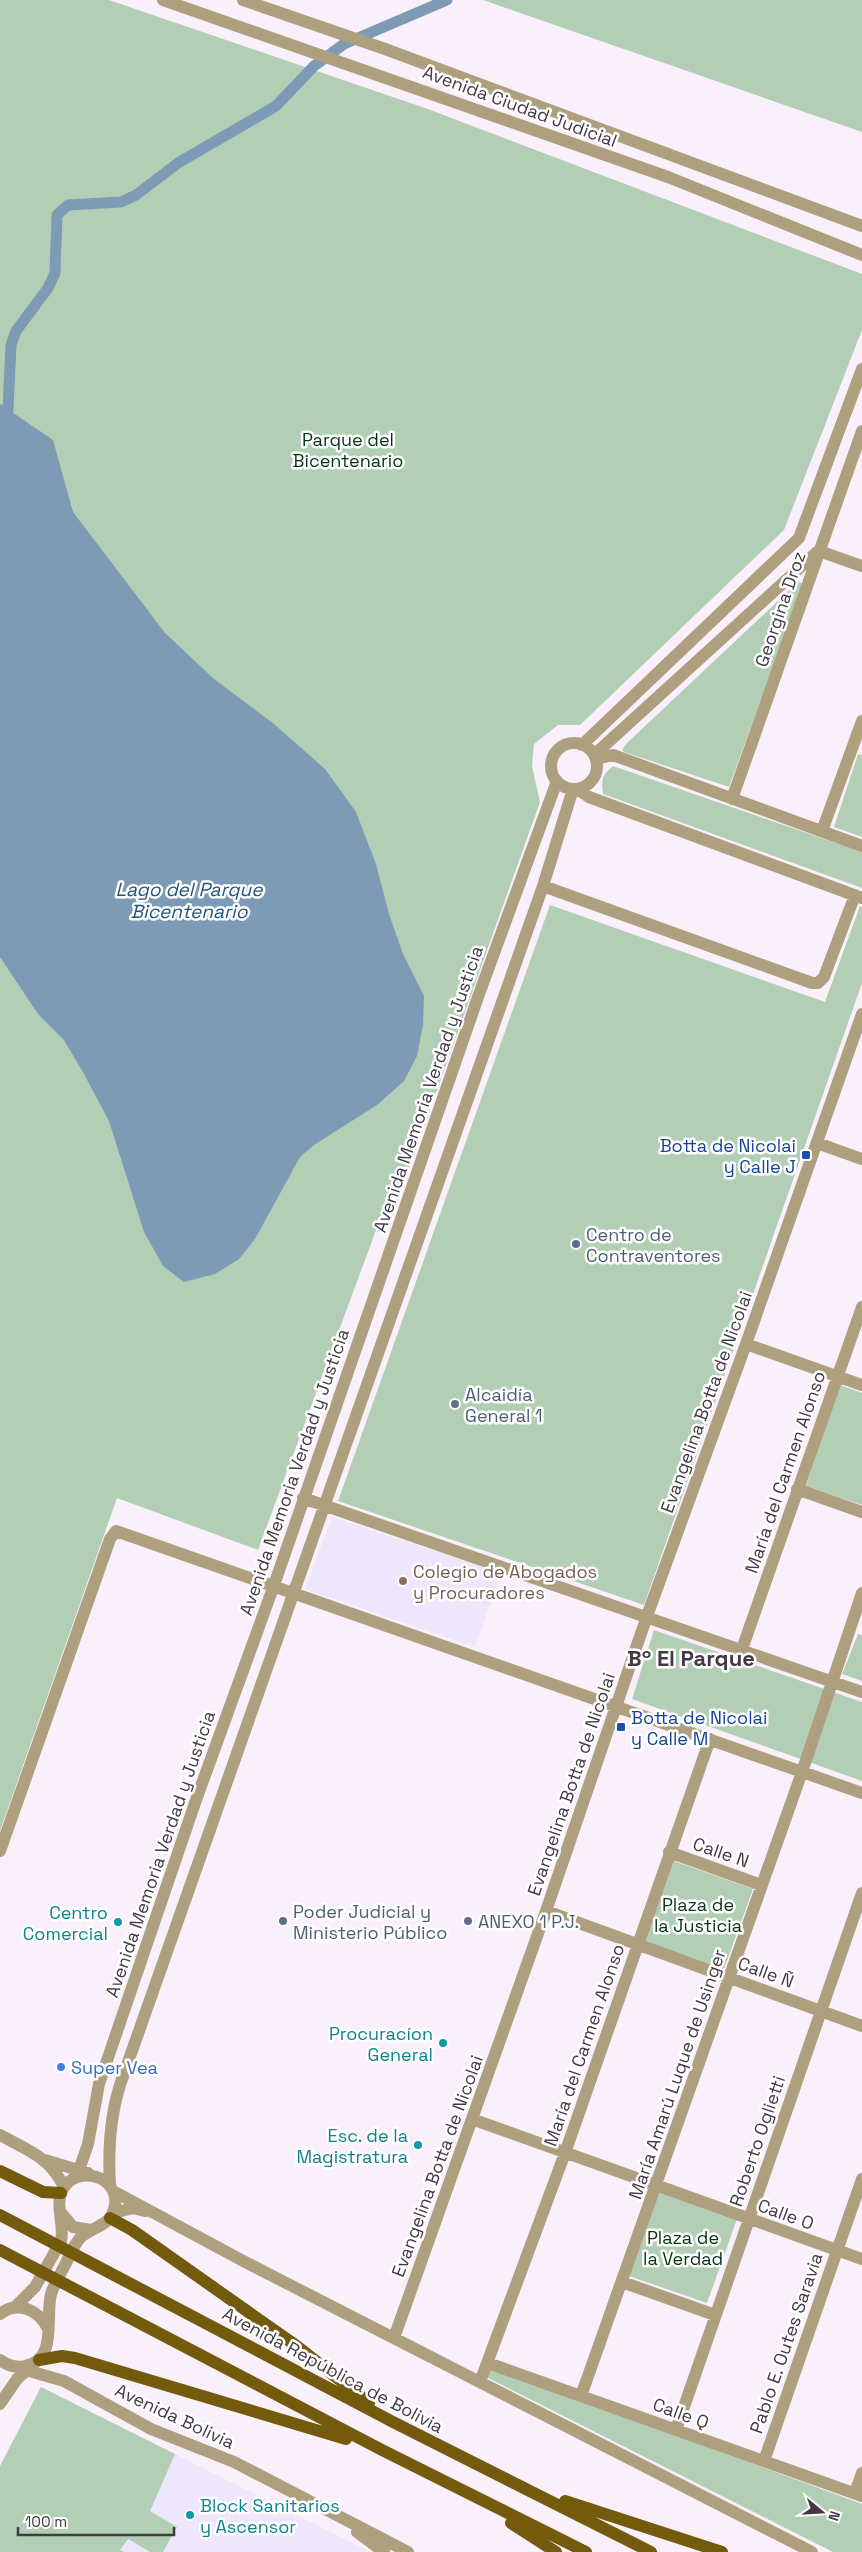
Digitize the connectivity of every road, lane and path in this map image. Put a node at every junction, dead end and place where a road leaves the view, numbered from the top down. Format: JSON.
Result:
{"nodes":[{"id":1,"x":163,"y":0,"type":"edge"},
{"id":2,"x":243,"y":0,"type":"edge"},
{"id":3,"x":862,"y":226,"type":"edge"},
{"id":4,"x":862,"y":255,"type":"edge"},
{"id":5,"x":862,"y":369,"type":"edge"},
{"id":6,"x":862,"y":431,"type":"edge"},
{"id":7,"x":819,"y":551,"type":"junction"},
{"id":8,"x":862,"y":566,"type":"edge"},
{"id":9,"x":862,"y":721,"type":"edge"},
{"id":10,"x":582,"y":745,"type":"junction"},
{"id":11,"x":858,"y":747,"type":"edge"},
{"id":12,"x":595,"y":757,"type":"junction"},
{"id":13,"x":557,"y":782,"type":"junction"},
{"id":14,"x":575,"y":789,"type":"junction"},
{"id":15,"x":732,"y":799,"type":"junction"},
{"id":16,"x":822,"y":832,"type":"junction"},
{"id":17,"x":862,"y":846,"type":"edge"},
{"id":18,"x":543,"y":886,"type":"junction"},
{"id":19,"x":858,"y":896,"type":"edge"},
{"id":20,"x":862,"y":1014,"type":"edge"},
{"id":21,"x":817,"y":1143,"type":"junction"},
{"id":22,"x":862,"y":1159,"type":"edge"},
{"id":23,"x":862,"y":1307,"type":"edge"},
{"id":24,"x":746,"y":1344,"type":"junction"},
{"id":25,"x":837,"y":1376,"type":"junction"},
{"id":26,"x":862,"y":1385,"type":"edge"},
{"id":27,"x":797,"y":1489,"type":"junction"},
{"id":28,"x":303,"y":1498,"type":"junction"},
{"id":29,"x":326,"y":1505,"type":"junction"},
{"id":30,"x":862,"y":1512,"type":"edge"},
{"id":31,"x":273,"y":1588,"type":"junction"},
{"id":32,"x":862,"y":1593,"type":"edge"},
{"id":33,"x":294,"y":1594,"type":"junction"},
{"id":34,"x":647,"y":1616,"type":"junction"},
{"id":35,"x":742,"y":1649,"type":"junction"},
{"id":36,"x":831,"y":1681,"type":"junction"},
{"id":37,"x":862,"y":1692,"type":"edge"},
{"id":38,"x":617,"y":1706,"type":"junction"},
{"id":39,"x":710,"y":1739,"type":"junction"},
{"id":40,"x":802,"y":1772,"type":"junction"},
{"id":41,"x":862,"y":1793,"type":"edge"},
{"id":42,"x":0,"y":1851,"type":"edge"},
{"id":43,"x":669,"y":1852,"type":"junction"},
{"id":44,"x":761,"y":1885,"type":"junction"},
{"id":45,"x":862,"y":1893,"type":"edge"},
{"id":46,"x":546,"y":1911,"type":"junction"},
{"id":47,"x":638,"y":1945,"type":"junction"},
{"id":48,"x":729,"y":1978,"type":"junction"},
{"id":49,"x":821,"y":2011,"type":"junction"},
{"id":50,"x":862,"y":2026,"type":"edge"},
{"id":51,"x":472,"y":2119,"type":"junction"},
{"id":52,"x":0,"y":2135,"type":"edge"},
{"id":53,"x":565,"y":2152,"type":"junction"},
{"id":54,"x":45,"y":2160,"type":"junction"},
{"id":55,"x":0,"y":2171,"type":"edge"},
{"id":56,"x":79,"y":2173,"type":"junction"},
{"id":57,"x":862,"y":2179,"type":"edge"},
{"id":58,"x":656,"y":2185,"type":"junction"},
{"id":59,"x":111,"y":2188,"type":"junction"},
{"id":60,"x":62,"y":2190,"type":"junction"},
{"id":61,"x":61,"y":2213,"type":"junction"},
{"id":62,"x":156,"y":2214,"type":"junction"},
{"id":63,"x":0,"y":2215,"type":"edge"},
{"id":64,"x":112,"y":2216,"type":"junction"},
{"id":65,"x":749,"y":2219,"type":"junction"},
{"id":66,"x":91,"y":2230,"type":"junction"},
{"id":67,"x":0,"y":2250,"type":"edge"},
{"id":68,"x":837,"y":2250,"type":"junction"},
{"id":69,"x":862,"y":2259,"type":"edge"},
{"id":70,"x":622,"y":2282,"type":"junction"},
{"id":71,"x":14,"y":2308,"type":"junction"},
{"id":72,"x":0,"y":2314,"type":"edge"},
{"id":73,"x":715,"y":2315,"type":"junction"},
{"id":74,"x":48,"y":2329,"type":"junction"},
{"id":75,"x":394,"y":2338,"type":"junction"},
{"id":76,"x":0,"y":2360,"type":"edge"},
{"id":77,"x":35,"y":2361,"type":"junction"},
{"id":78,"x":488,"y":2363,"type":"junction"},
{"id":79,"x":64,"y":2381,"type":"junction"},
{"id":80,"x":480,"y":2382,"type":"junction"},
{"id":81,"x":581,"y":2396,"type":"junction"},
{"id":82,"x":0,"y":2404,"type":"edge"},
{"id":83,"x":393,"y":2422,"type":"junction"},
{"id":84,"x":676,"y":2430,"type":"junction"},
{"id":85,"x":382,"y":2450,"type":"junction"},
{"id":86,"x":764,"y":2461,"type":"junction"},
{"id":87,"x":862,"y":2473,"type":"edge"},
{"id":88,"x":508,"y":2479,"type":"junction"},
{"id":89,"x":461,"y":2490,"type":"junction"},
{"id":90,"x":858,"y":2495,"type":"edge"},
{"id":91,"x":315,"y":2505,"type":"junction"},
{"id":92,"x":384,"y":2552,"type":"edge"},
{"id":93,"x":408,"y":2552,"type":"edge"},
{"id":94,"x":556,"y":2552,"type":"edge"},
{"id":95,"x":586,"y":2552,"type":"edge"},
{"id":96,"x":651,"y":2552,"type":"edge"},
{"id":97,"x":722,"y":2552,"type":"edge"},
{"id":98,"x":812,"y":2552,"type":"edge"}],
"edges":[{"from":1,"to":4,"type":"street","name":"Avenida Ciudad Judicial"},
{"from":2,"to":3,"type":"street","name":"Avenida Ciudad Judicial"},
{"from":5,"to":10,"type":"street","name":"Georgina Droz"},
{"from":6,"to":7,"type":"street","name":"Georgina Droz"},
{"from":7,"to":8,"type":"street"},
{"from":7,"to":12,"type":"street"},
{"from":7,"to":15,"type":"street","name":"Georgina Droz"},
{"from":9,"to":11,"type":"street"},
{"from":10,"to":12,"type":"street"},
{"from":10,"to":13,"type":"street","name":"Avenida Memoria Verdad y Justicia"},
{"from":11,"to":16,"type":"street"},
{"from":12,"to":14,"type":"street"},
{"from":12,"to":15,"type":"street"},
{"from":13,"to":14,"type":"street"},
{"from":13,"to":28,"type":"street","name":"Avenida Memoria Verdad y Justicia"},
{"from":14,"to":18,"type":"street"},
{"from":14,"to":19,"type":"street"},
{"from":15,"to":16,"type":"street"},
{"from":16,"to":17,"type":"street"},
{"from":18,"to":19,"type":"street"},
{"from":18,"to":29,"type":"street"},
{"from":20,"to":21,"type":"street","name":"Evangelina Botta de Nicolai"},
{"from":21,"to":22,"type":"street"},
{"from":21,"to":24,"type":"street","name":"Evangelina Botta de Nicolai"},
{"from":23,"to":25,"type":"street","name":"María del Carmen Alonso"},
{"from":24,"to":25,"type":"street"},
{"from":24,"to":34,"type":"street","name":"Evangelina Botta de Nicolai"},
{"from":25,"to":26,"type":"street"},
{"from":25,"to":27,"type":"street","name":"María del Carmen Alonso"},
{"from":27,"to":30,"type":"street"},
{"from":27,"to":35,"type":"street","name":"María del Carmen Alonso"},
{"from":28,"to":29,"type":"street"},
{"from":28,"to":31,"type":"street","name":"Avenida Memoria Verdad y Justicia"},
{"from":29,"to":33,"type":"street"},
{"from":29,"to":34,"type":"street"},
{"from":31,"to":33,"type":"street"},
{"from":31,"to":42,"type":"street"},
{"from":31,"to":56,"type":"street","name":"Avenida Memoria Verdad y Justicia"},
{"from":32,"to":36,"type":"street","name":"María Amarú Luque de Usinger"},
{"from":33,"to":38,"type":"street"},
{"from":33,"to":59,"type":"street"},
{"from":34,"to":35,"type":"street"},
{"from":34,"to":38,"type":"street","name":"Evangelina Botta de Nicolai"},
{"from":35,"to":36,"type":"street"},
{"from":36,"to":37,"type":"street"},
{"from":36,"to":40,"type":"street","name":"María Amarú Luque de Usinger"},
{"from":38,"to":39,"type":"street"},
{"from":38,"to":46,"type":"street","name":"Evangelina Botta de Nicolai"},
{"from":39,"to":40,"type":"street"},
{"from":39,"to":43,"type":"street","name":"María del Carmen Alonso"},
{"from":40,"to":41,"type":"street"},
{"from":40,"to":44,"type":"street","name":"María Amarú Luque de Usinger"},
{"from":43,"to":44,"type":"street","name":"Calle N"},
{"from":43,"to":47,"type":"street","name":"María del Carmen Alonso"},
{"from":44,"to":48,"type":"street","name":"María Amarú Luque de Usinger"},
{"from":45,"to":49,"type":"street","name":"Roberto Oglietti"},
{"from":46,"to":47,"type":"street","name":"Calle Ñ"},
{"from":46,"to":51,"type":"street","name":"Evangelina Botta de Nicolai"},
{"from":47,"to":48,"type":"street","name":"Calle Ñ"},
{"from":47,"to":53,"type":"street","name":"María del Carmen Alonso"},
{"from":48,"to":49,"type":"street","name":"Calle Ñ"},
{"from":48,"to":58,"type":"street","name":"María Amarú Luque de Usinger"},
{"from":49,"to":50,"type":"street","name":"Calle Ñ"},
{"from":49,"to":65,"type":"street","name":"Roberto Oglietti"},
{"from":51,"to":53,"type":"street","name":"Calle O"},
{"from":51,"to":75,"type":"street","name":"Evangelina Botta de Nicolai"},
{"from":52,"to":54,"type":"street"},
{"from":53,"to":58,"type":"street","name":"Calle O"},
{"from":53,"to":78,"type":"street","name":"María del Carmen Alonso"},
{"from":54,"to":56,"type":"street"},
{"from":54,"to":60,"type":"street"},
{"from":55,"to":60,"type":"main road"},
{"from":56,"to":59,"type":"street"},
{"from":56,"to":60,"type":"street"},
{"from":57,"to":68,"type":"street","name":"Pablo E. Outes Saravia"},
{"from":58,"to":65,"type":"street","name":"Calle O"},
{"from":58,"to":70,"type":"street","name":"María Amarú Luque de Usinger"},
{"from":59,"to":62,"type":"street"},
{"from":59,"to":64,"type":"street"},
{"from":60,"to":61,"type":"street"},
{"from":61,"to":66,"type":"street"},
{"from":61,"to":71,"type":"street"},
{"from":62,"to":64,"type":"street"},
{"from":62,"to":75,"type":"street"},
{"from":63,"to":83,"type":"main road","name":"Avenida República de Bolivia"},
{"from":64,"to":66,"type":"street"},
{"from":64,"to":83,"type":"main road"},
{"from":65,"to":68,"type":"street","name":"Calle O"},
{"from":65,"to":73,"type":"street","name":"Roberto Oglietti"},
{"from":66,"to":74,"type":"street"},
{"from":67,"to":85,"type":"main road"},
{"from":68,"to":69,"type":"street","name":"Calle O"},
{"from":68,"to":86,"type":"street","name":"Pablo E. Outes Saravia"},
{"from":70,"to":73,"type":"street"},
{"from":70,"to":81,"type":"street","name":"María Amarú Luque de Usinger"},
{"from":71,"to":72,"type":"street"},
{"from":71,"to":74,"type":"street"},
{"from":73,"to":84,"type":"street","name":"Roberto Oglietti"},
{"from":74,"to":77,"type":"street"},
{"from":75,"to":80,"type":"street"},
{"from":76,"to":77,"type":"street","name":"Avenida Bolivia"},
{"from":77,"to":79,"type":"street","name":"Avenida Bolivia"},
{"from":77,"to":79,"type":"street"},
{"from":77,"to":82,"type":"street"},
{"from":77,"to":85,"type":"main road"},
{"from":78,"to":80,"type":"street","name":"María del Carmen Alonso"},
{"from":78,"to":81,"type":"street","name":"Calle Q"},
{"from":79,"to":91,"type":"street","name":"Avenida Bolivia"},
{"from":80,"to":98,"type":"street"},
{"from":81,"to":84,"type":"street","name":"Calle Q"},
{"from":83,"to":88,"type":"main road","name":"Avenida República de Bolivia"},
{"from":84,"to":86,"type":"street","name":"Calle Q"},
{"from":85,"to":89,"type":"main road"},
{"from":86,"to":90,"type":"street","name":"Calle Q"},
{"from":87,"to":90,"type":"street"},
{"from":88,"to":96,"type":"main road","name":"Avenida República de Bolivia"},
{"from":88,"to":97,"type":"main road"},
{"from":89,"to":94,"type":"main road"},
{"from":89,"to":95,"type":"main road"},
{"from":91,"to":92,"type":"street","name":"Avenida Bolivia"},
{"from":91,"to":93,"type":"street","name":"Avenida Bolivia"}]}
